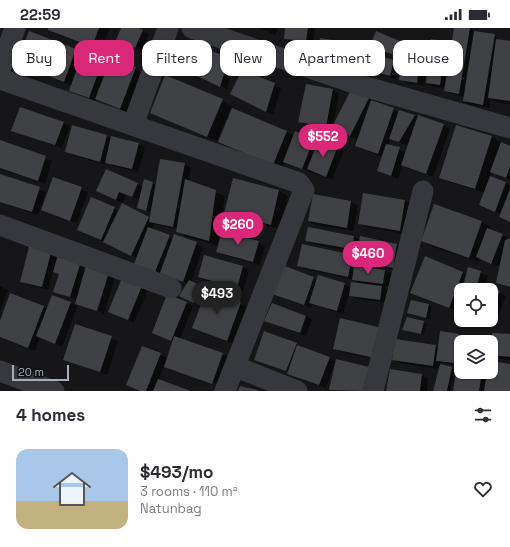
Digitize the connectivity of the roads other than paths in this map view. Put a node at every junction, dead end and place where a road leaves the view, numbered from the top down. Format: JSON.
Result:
{"nodes":[{"id":1,"x":15,"y":28,"type":"edge"},
{"id":2,"x":168,"y":28,"type":"edge"},
{"id":3,"x":192,"y":28,"type":"edge"},
{"id":4,"x":0,"y":70,"type":"edge"},
{"id":5,"x":0,"y":79,"type":"edge"},
{"id":6,"x":133,"y":125,"type":"junction"},
{"id":7,"x":510,"y":128,"type":"edge"},
{"id":8,"x":423,"y":191,"type":"dead end"},
{"id":9,"x":0,"y":225,"type":"edge"},
{"id":10,"x":171,"y":288,"type":"dead end"},
{"id":11,"x":236,"y":367,"type":"junction"},
{"id":12,"x":0,"y":372,"type":"edge"},
{"id":13,"x":54,"y":391,"type":"edge"},
{"id":14,"x":225,"y":391,"type":"edge"},
{"id":15,"x":297,"y":391,"type":"edge"},
{"id":16,"x":373,"y":391,"type":"edge"}],
"edges":[{"from":1,"to":4,"type":"street"},
{"from":2,"to":6,"type":"street"},
{"from":3,"to":7,"type":"street"},
{"from":5,"to":6,"type":"street"},
{"from":6,"to":11,"type":"street"},
{"from":8,"to":16,"type":"street"},
{"from":9,"to":10,"type":"street"},
{"from":11,"to":14,"type":"street"},
{"from":11,"to":15,"type":"street"},
{"from":12,"to":13,"type":"street"}]}
